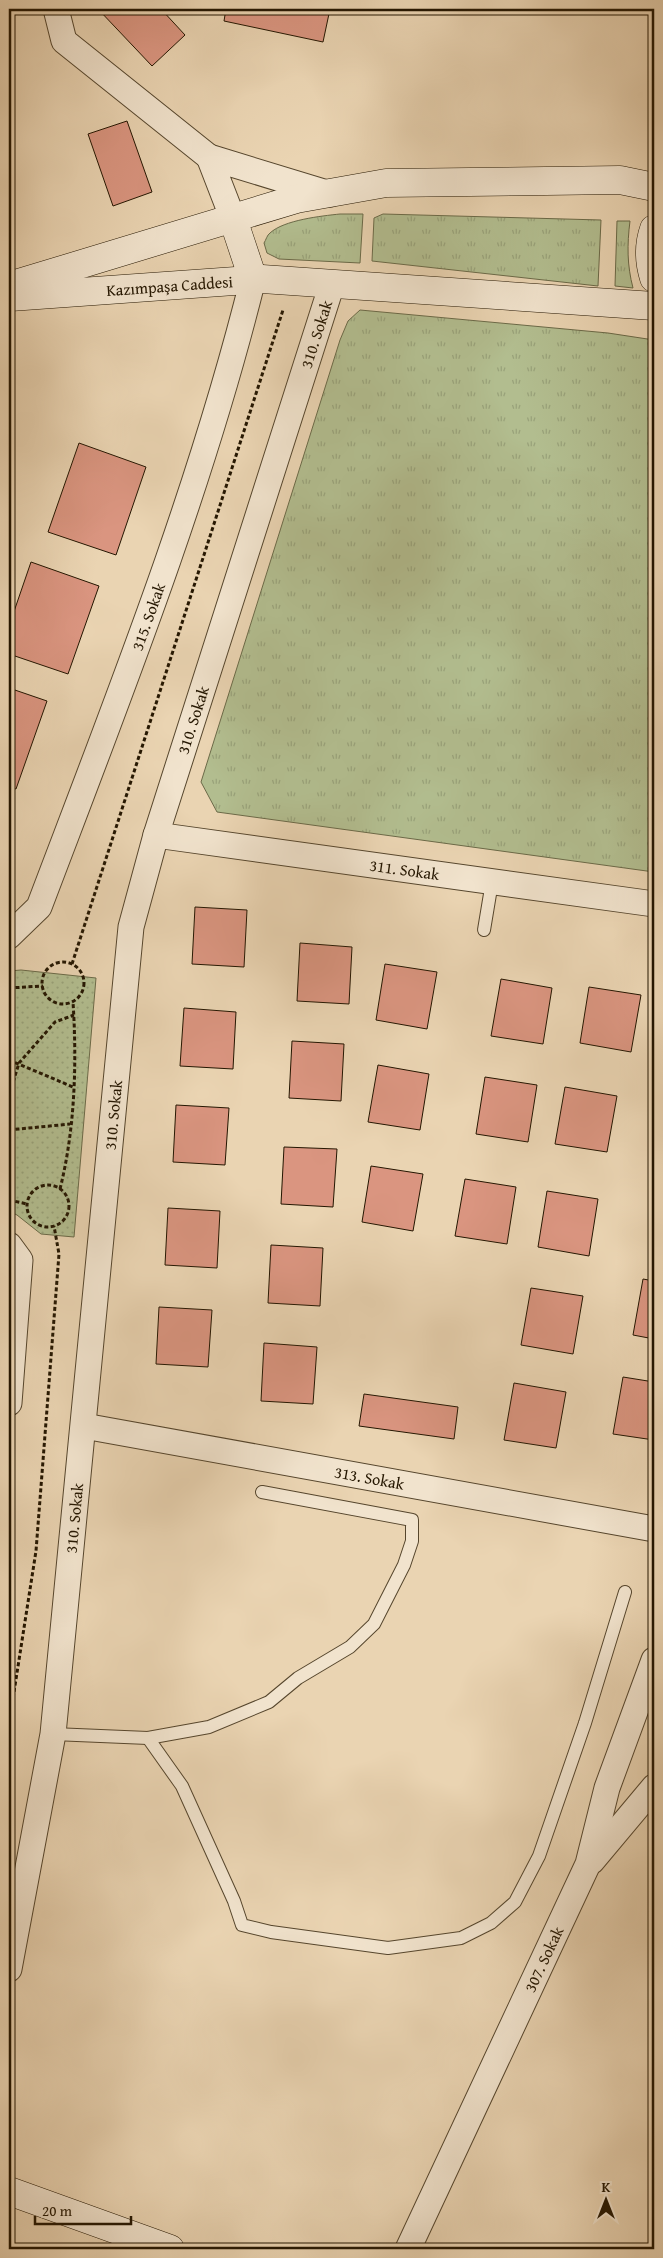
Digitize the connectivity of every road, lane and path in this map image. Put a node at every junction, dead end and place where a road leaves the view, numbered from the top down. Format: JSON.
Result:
{"nodes":[{"id":1,"x":56,"y":9,"type":"edge"},
{"id":2,"x":209,"y":157,"type":"junction"},
{"id":3,"x":654,"y":188,"type":"edge"},
{"id":4,"x":330,"y":194,"type":"junction"},
{"id":5,"x":233,"y":219,"type":"junction"},
{"id":6,"x":654,"y":229,"type":"edge"},
{"id":7,"x":654,"y":278,"type":"edge"},
{"id":8,"x":253,"y":279,"type":"junction"},
{"id":9,"x":292,"y":281,"type":"junction"},
{"id":10,"x":332,"y":284,"type":"junction"},
{"id":11,"x":9,"y":286,"type":"edge"},
{"id":12,"x":9,"y":298,"type":"edge"},
{"id":13,"x":654,"y":306,"type":"edge"},
{"id":14,"x":156,"y":835,"type":"junction"},
{"id":15,"x":492,"y":882,"type":"junction"},
{"id":16,"x":654,"y":904,"type":"edge"},
{"id":17,"x":484,"y":930,"type":"dead end"},
{"id":18,"x":9,"y":936,"type":"edge"},
{"id":19,"x":72,"y":964,"type":"junction"},
{"id":20,"x":43,"y":986,"type":"junction"},
{"id":21,"x":9,"y":988,"type":"edge"},
{"id":22,"x":73,"y":1002,"type":"junction"},
{"id":23,"x":74,"y":1015,"type":"junction"},
{"id":24,"x":9,"y":1060,"type":"edge"},
{"id":25,"x":19,"y":1063,"type":"junction"},
{"id":26,"x":73,"y":1087,"type":"junction"},
{"id":27,"x":70,"y":1124,"type":"junction"},
{"id":28,"x":9,"y":1128,"type":"edge"},
{"id":29,"x":60,"y":1189,"type":"junction"},
{"id":30,"x":9,"y":1200,"type":"edge"},
{"id":31,"x":27,"y":1204,"type":"junction"},
{"id":32,"x":54,"y":1226,"type":"junction"},
{"id":33,"x":15,"y":1253,"type":"edge"},
{"id":34,"x":9,"y":1403,"type":"edge"},
{"id":35,"x":84,"y":1426,"type":"junction"},
{"id":36,"x":262,"y":1492,"type":"dead end"},
{"id":37,"x":654,"y":1528,"type":"edge"},
{"id":38,"x":625,"y":1592,"type":"dead end"},
{"id":39,"x":654,"y":1660,"type":"edge"},
{"id":40,"x":9,"y":1724,"type":"edge"},
{"id":41,"x":53,"y":1734,"type":"junction"},
{"id":42,"x":148,"y":1738,"type":"junction"},
{"id":43,"x":654,"y":1787,"type":"edge"},
{"id":44,"x":588,"y":1864,"type":"junction"},
{"id":45,"x":9,"y":1969,"type":"edge"},
{"id":46,"x":9,"y":2191,"type":"edge"},
{"id":47,"x":170,"y":2249,"type":"edge"},
{"id":48,"x":408,"y":2249,"type":"edge"}],
"edges":[{"from":1,"to":2,"type":"street"},
{"from":2,"to":4,"type":"street"},
{"from":2,"to":5,"type":"street"},
{"from":3,"to":4,"type":"main road","name":"Kazımpaşa Caddesi"},
{"from":4,"to":5,"type":"main road","name":"Kazımpaşa Caddesi"},
{"from":5,"to":8,"type":"main road"},
{"from":5,"to":11,"type":"main road","name":"Kazımpaşa Caddesi"},
{"from":6,"to":7,"type":"main road"},
{"from":8,"to":9,"type":"main road","name":"Kazımpaşa Caddesi"},
{"from":8,"to":12,"type":"main road","name":"Kazımpaşa Caddesi"},
{"from":8,"to":18,"type":"street","name":"315. Sokak"},
{"from":9,"to":10,"type":"main road","name":"Kazımpaşa Caddesi"},
{"from":9,"to":19,"type":"path"},
{"from":10,"to":13,"type":"main road","name":"Kazımpaşa Caddesi"},
{"from":10,"to":14,"type":"street","name":"310. Sokak"},
{"from":14,"to":15,"type":"street","name":"311. Sokak"},
{"from":14,"to":35,"type":"street","name":"310. Sokak"},
{"from":15,"to":16,"type":"street","name":"311. Sokak"},
{"from":15,"to":17,"type":"lane"},
{"from":19,"to":20,"type":"path"},
{"from":19,"to":22,"type":"path"},
{"from":20,"to":21,"type":"path"},
{"from":20,"to":22,"type":"path"},
{"from":22,"to":23,"type":"path"},
{"from":23,"to":25,"type":"path"},
{"from":23,"to":26,"type":"path"},
{"from":24,"to":25,"type":"path"},
{"from":25,"to":26,"type":"path"},
{"from":25,"to":28,"type":"path"},
{"from":26,"to":27,"type":"path"},
{"from":27,"to":28,"type":"path"},
{"from":27,"to":29,"type":"path"},
{"from":29,"to":31,"type":"path"},
{"from":29,"to":32,"type":"path"},
{"from":30,"to":31,"type":"path"},
{"from":31,"to":32,"type":"path"},
{"from":32,"to":40,"type":"path"},
{"from":33,"to":34,"type":"street"},
{"from":35,"to":37,"type":"street","name":"313. Sokak"},
{"from":35,"to":41,"type":"street","name":"310. Sokak"},
{"from":36,"to":42,"type":"lane"},
{"from":38,"to":42,"type":"lane"},
{"from":39,"to":44,"type":"street","name":"307. Sokak"},
{"from":41,"to":42,"type":"lane"},
{"from":41,"to":45,"type":"street","name":"310. Sokak"},
{"from":43,"to":44,"type":"street"},
{"from":44,"to":48,"type":"street","name":"307. Sokak"},
{"from":46,"to":47,"type":"main road"}]}
